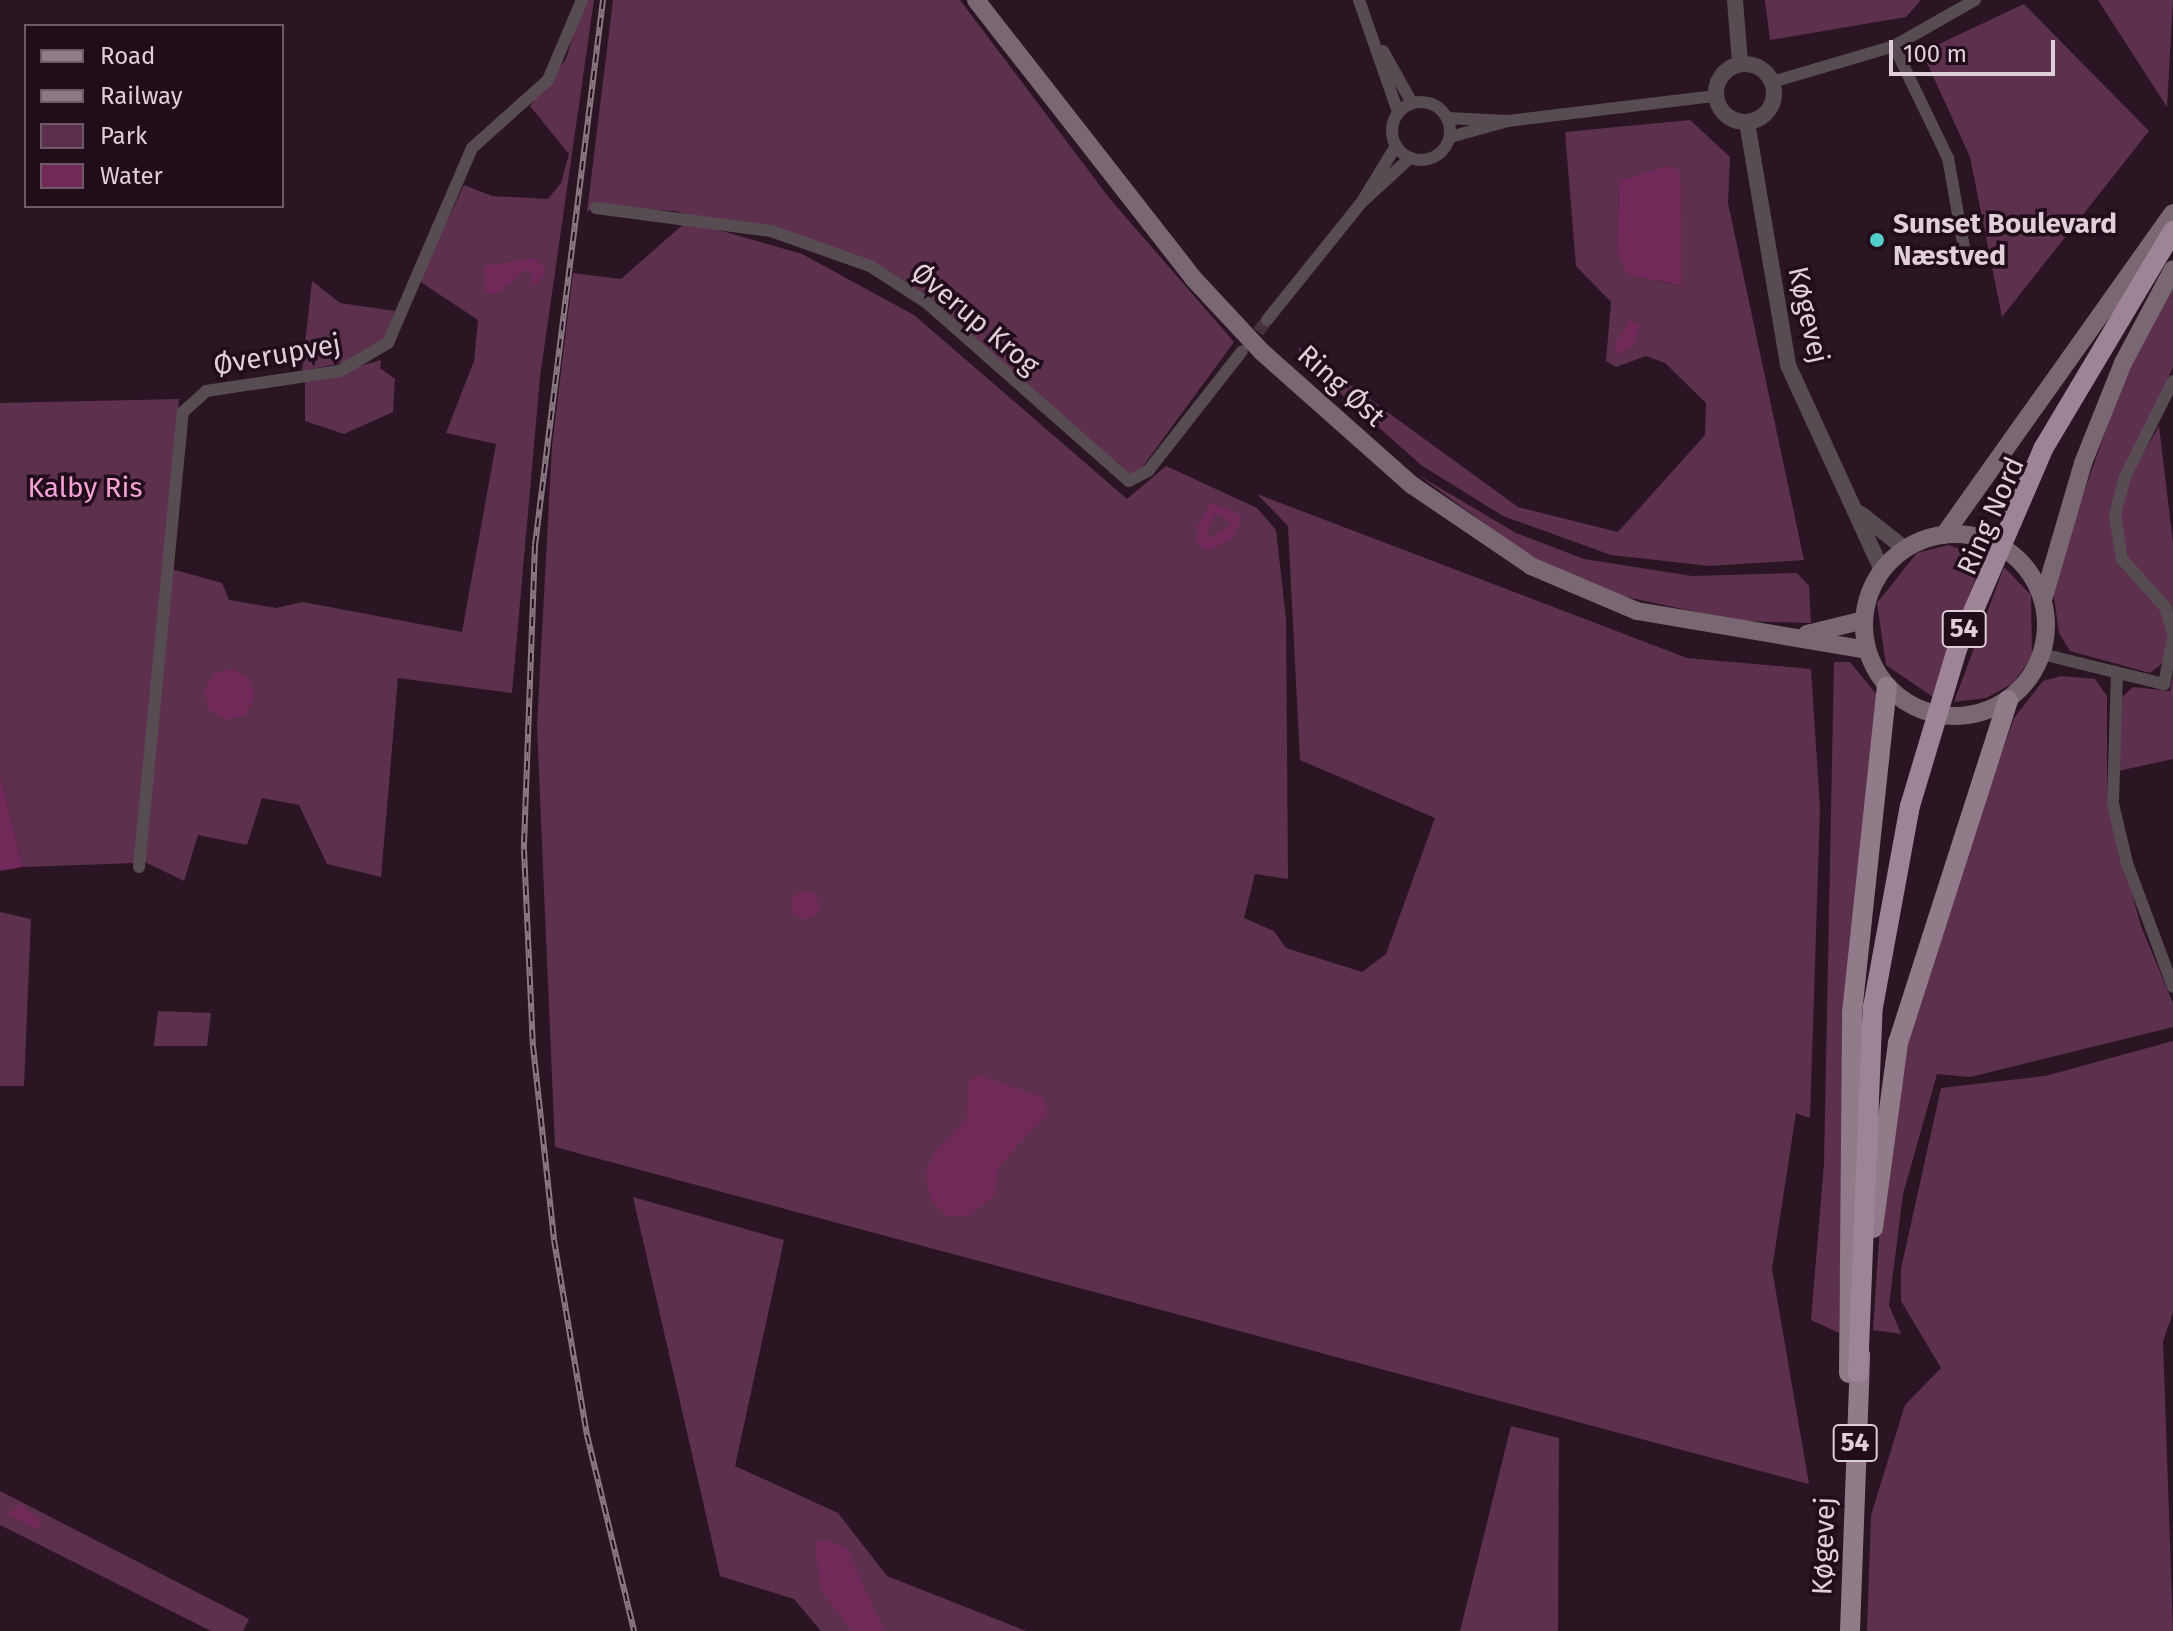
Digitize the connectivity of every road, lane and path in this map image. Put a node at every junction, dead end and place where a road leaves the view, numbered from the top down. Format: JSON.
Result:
{"nodes":[{"id":1,"x":582,"y":0,"type":"edge"},
{"id":2,"x":976,"y":0,"type":"edge"},
{"id":3,"x":1359,"y":0,"type":"edge"},
{"id":4,"x":1735,"y":0,"type":"edge"},
{"id":5,"x":1958,"y":0,"type":"edge"},
{"id":6,"x":1975,"y":0,"type":"edge"},
{"id":7,"x":1952,"y":14,"type":"junction"},
{"id":8,"x":1367,"y":24,"type":"junction"},
{"id":9,"x":1894,"y":46,"type":"junction"},
{"id":10,"x":1740,"y":64,"type":"junction"},
{"id":11,"x":1772,"y":82,"type":"junction"},
{"id":12,"x":1716,"y":96,"type":"junction"},
{"id":13,"x":1412,"y":103,"type":"junction"},
{"id":14,"x":1398,"y":112,"type":"junction"},
{"id":15,"x":1447,"y":118,"type":"junction"},
{"id":16,"x":1508,"y":121,"type":"junction"},
{"id":17,"x":1747,"y":122,"type":"junction"},
{"id":18,"x":1450,"y":137,"type":"junction"},
{"id":19,"x":1396,"y":146,"type":"junction"},
{"id":20,"x":1410,"y":158,"type":"junction"},
{"id":21,"x":1361,"y":203,"type":"junction"},
{"id":22,"x":596,"y":208,"type":"dead end"},
{"id":23,"x":2173,"y":213,"type":"edge"},
{"id":24,"x":2173,"y":231,"type":"edge"},
{"id":25,"x":2173,"y":247,"type":"edge"},
{"id":26,"x":1966,"y":259,"type":"dead end"},
{"id":27,"x":2173,"y":269,"type":"edge"},
{"id":28,"x":1267,"y":320,"type":"tunnel mouth"},
{"id":29,"x":1242,"y":351,"type":"tunnel mouth"},
{"id":30,"x":2173,"y":381,"type":"edge"},
{"id":31,"x":1854,"y":507,"type":"junction"},
{"id":32,"x":1944,"y":535,"type":"junction"},
{"id":33,"x":1905,"y":549,"type":"junction"},
{"id":34,"x":1882,"y":570,"type":"junction"},
{"id":35,"x":2043,"y":600,"type":"junction"},
{"id":36,"x":1864,"y":620,"type":"junction"},
{"id":37,"x":2173,"y":635,"type":"edge"},
{"id":38,"x":1793,"y":637,"type":"junction"},
{"id":39,"x":1867,"y":650,"type":"junction"},
{"id":40,"x":2042,"y":654,"type":"junction"},
{"id":41,"x":2117,"y":674,"type":"junction"},
{"id":42,"x":1887,"y":687,"type":"junction"},
{"id":43,"x":2008,"y":700,"type":"junction"},
{"id":44,"x":139,"y":867,"type":"dead end"},
{"id":45,"x":2173,"y":987,"type":"edge"},
{"id":46,"x":1871,"y":1068,"type":"junction"},
{"id":47,"x":1858,"y":1373,"type":"junction"},
{"id":48,"x":1852,"y":1514,"type":"junction"},
{"id":49,"x":1850,"y":1627,"type":"edge"}],
"edges":[{"from":1,"to":44,"type":"street","name":"Øverupvej"},
{"from":2,"to":38,"type":"main road","name":"Ring Øst"},
{"from":3,"to":8,"type":"street"},
{"from":4,"to":10,"type":"street"},
{"from":5,"to":7,"type":"street"},
{"from":6,"to":7,"type":"street"},
{"from":7,"to":9,"type":"street"},
{"from":8,"to":13,"type":"street"},
{"from":8,"to":14,"type":"street"},
{"from":9,"to":11,"type":"street"},
{"from":9,"to":26,"type":"street"},
{"from":10,"to":11,"type":"street"},
{"from":10,"to":12,"type":"street"},
{"from":11,"to":17,"type":"street"},
{"from":12,"to":16,"type":"street"},
{"from":12,"to":17,"type":"street"},
{"from":13,"to":14,"type":"street"},
{"from":13,"to":15,"type":"street"},
{"from":14,"to":19,"type":"street"},
{"from":15,"to":16,"type":"street"},
{"from":15,"to":18,"type":"street"},
{"from":16,"to":18,"type":"street"},
{"from":17,"to":31,"type":"street","name":"Køgevej"},
{"from":18,"to":20,"type":"street"},
{"from":19,"to":20,"type":"street"},
{"from":19,"to":21,"type":"street"},
{"from":20,"to":21,"type":"street"},
{"from":21,"to":28,"type":"street"},
{"from":22,"to":29,"type":"street","name":"Øverup Krog"},
{"from":23,"to":32,"type":"main road"},
{"from":24,"to":46,"type":"highway","number":"54"},
{"from":25,"to":46,"type":"highway","name":"Ring Nord","number":"54"},
{"from":27,"to":35,"type":"main road"},
{"from":30,"to":37,"type":"street"},
{"from":31,"to":33,"type":"street","name":"Køgevej"},
{"from":31,"to":34,"type":"street","name":"Køgevej"},
{"from":32,"to":33,"type":"main road"},
{"from":32,"to":35,"type":"main road"},
{"from":33,"to":34,"type":"main road"},
{"from":34,"to":36,"type":"main road"},
{"from":35,"to":40,"type":"main road"},
{"from":36,"to":38,"type":"main road","name":"Ring Øst"},
{"from":36,"to":39,"type":"main road"},
{"from":37,"to":41,"type":"street"},
{"from":38,"to":39,"type":"main road","name":"Ring Øst"},
{"from":39,"to":42,"type":"main road"},
{"from":40,"to":41,"type":"street"},
{"from":40,"to":43,"type":"main road"},
{"from":41,"to":45,"type":"street"},
{"from":42,"to":43,"type":"main road"},
{"from":42,"to":48,"type":"main road"},
{"from":43,"to":47,"type":"main road","name":"Køgevej"},
{"from":46,"to":47,"type":"highway","number":"54"},
{"from":47,"to":48,"type":"main road","name":"Køgevej","number":"54"},
{"from":48,"to":49,"type":"main road","name":"Køgevej","number":"54"}]}
